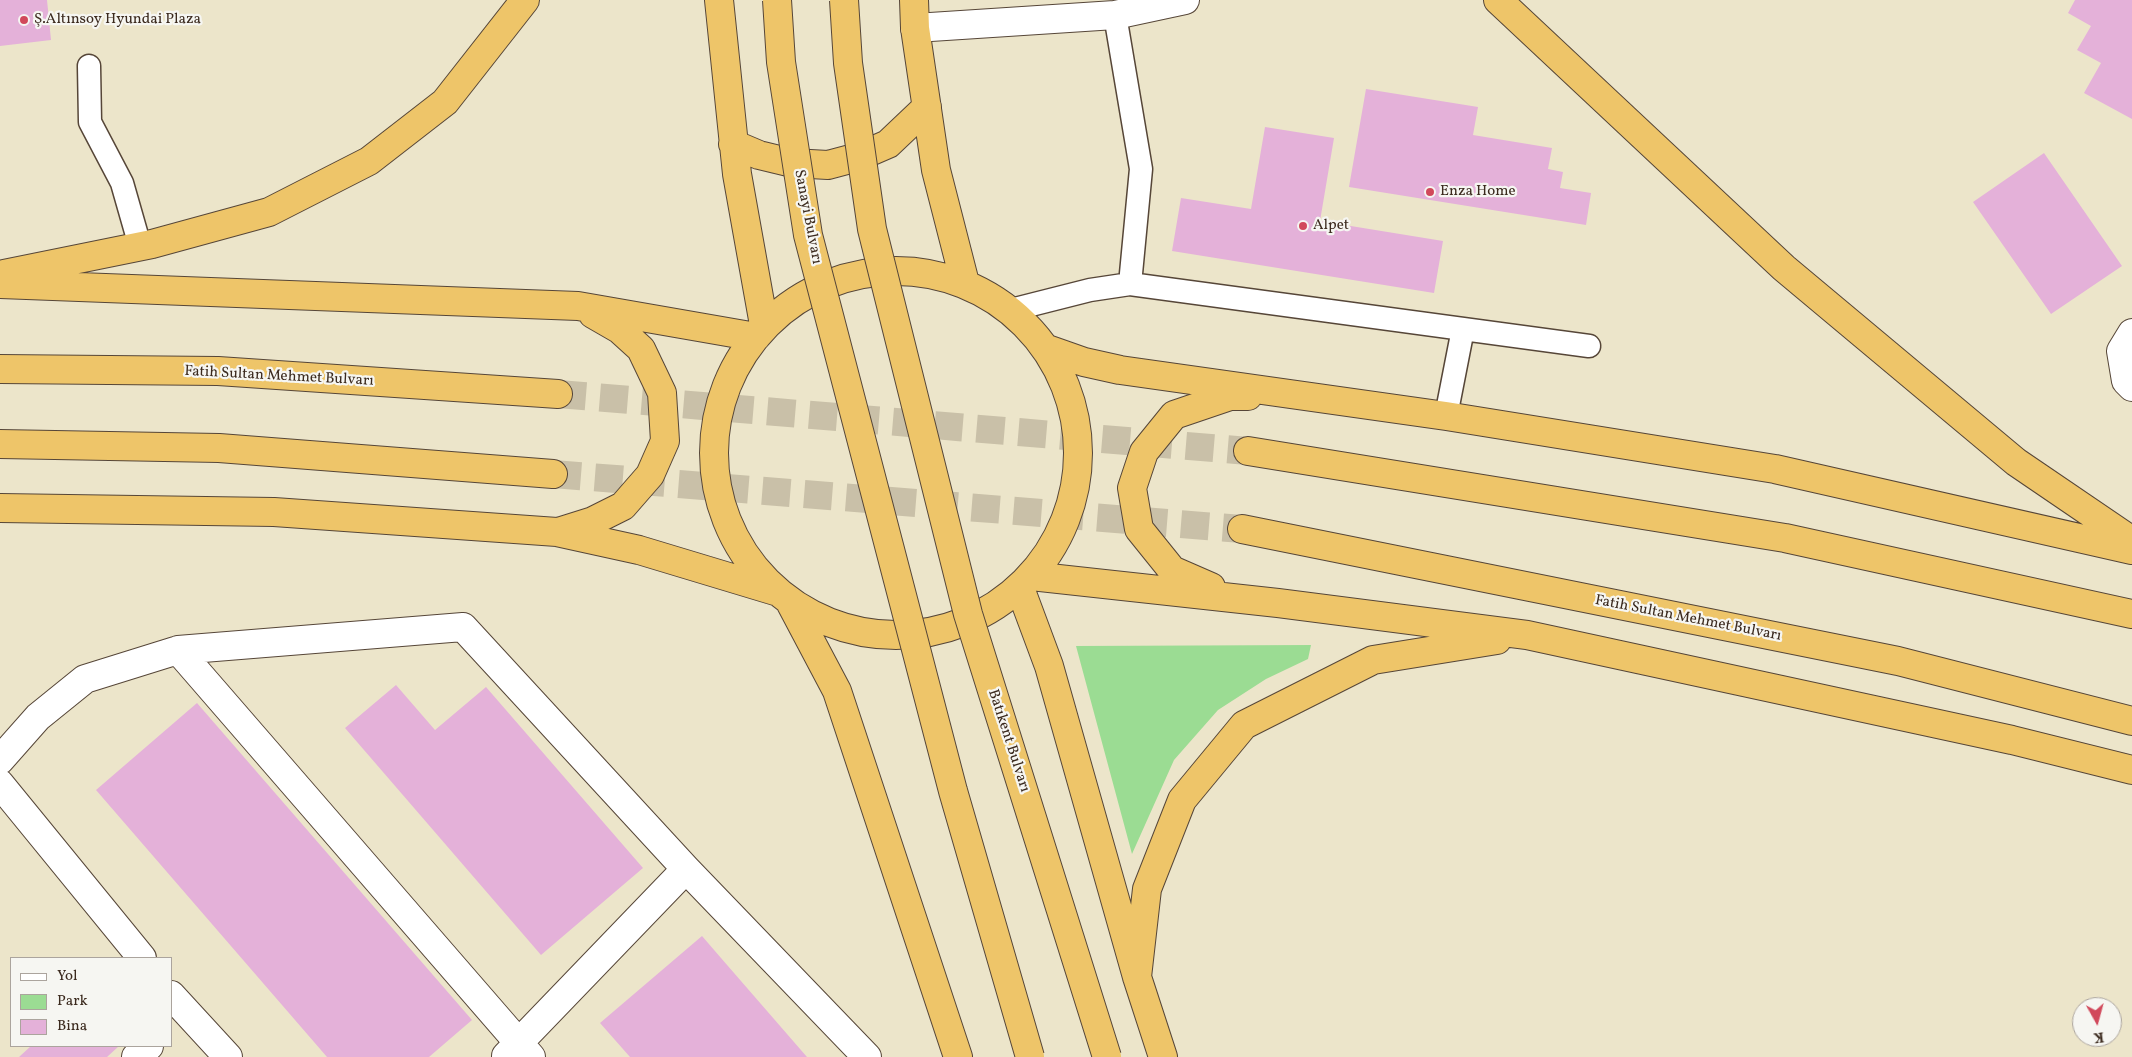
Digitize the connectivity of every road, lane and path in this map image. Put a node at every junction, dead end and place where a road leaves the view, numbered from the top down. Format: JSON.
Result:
{"nodes":[{"id":1,"x":525,"y":0,"type":"edge"},
{"id":2,"x":719,"y":0,"type":"edge"},
{"id":3,"x":778,"y":0,"type":"edge"},
{"id":4,"x":844,"y":0,"type":"edge"},
{"id":5,"x":914,"y":0,"type":"edge"},
{"id":6,"x":1185,"y":0,"type":"edge"},
{"id":7,"x":1498,"y":0,"type":"edge"},
{"id":8,"x":1115,"y":14,"type":"junction"},
{"id":9,"x":915,"y":28,"type":"junction"},
{"id":10,"x":89,"y":66,"type":"dead end"},
{"id":11,"x":927,"y":107,"type":"junction"},
{"id":12,"x":734,"y":144,"type":"junction"},
{"id":13,"x":140,"y":246,"type":"junction"},
{"id":14,"x":0,"y":274,"type":"edge"},
{"id":15,"x":965,"y":283,"type":"junction"},
{"id":16,"x":0,"y":284,"type":"edge"},
{"id":17,"x":1130,"y":284,"type":"junction"},
{"id":18,"x":578,"y":306,"type":"junction"},
{"id":19,"x":1011,"y":310,"type":"junction"},
{"id":20,"x":1463,"y":329,"type":"junction"},
{"id":21,"x":760,"y":331,"type":"junction"},
{"id":22,"x":2132,"y":333,"type":"edge"},
{"id":23,"x":1589,"y":346,"type":"dead end"},
{"id":24,"x":1048,"y":349,"type":"junction"},
{"id":25,"x":0,"y":369,"type":"edge"},
{"id":26,"x":2132,"y":386,"type":"edge"},
{"id":27,"x":558,"y":394,"type":"tunnel mouth"},
{"id":28,"x":1302,"y":395,"type":"junction"},
{"id":29,"x":1446,"y":416,"type":"junction"},
{"id":30,"x":0,"y":444,"type":"edge"},
{"id":31,"x":1248,"y":451,"type":"tunnel mouth"},
{"id":32,"x":553,"y":474,"type":"tunnel mouth"},
{"id":33,"x":0,"y":508,"type":"edge"},
{"id":34,"x":1242,"y":529,"type":"tunnel mouth"},
{"id":35,"x":557,"y":532,"type":"junction"},
{"id":36,"x":2132,"y":541,"type":"edge"},
{"id":37,"x":2132,"y":550,"type":"edge"},
{"id":38,"x":1026,"y":582,"type":"junction"},
{"id":39,"x":785,"y":598,"type":"junction"},
{"id":40,"x":1278,"y":603,"type":"junction"},
{"id":41,"x":2132,"y":614,"type":"edge"},
{"id":42,"x":1527,"y":635,"type":"junction"},
{"id":43,"x":178,"y":650,"type":"junction"},
{"id":44,"x":2132,"y":721,"type":"edge"},
{"id":45,"x":0,"y":760,"type":"edge"},
{"id":46,"x":2132,"y":770,"type":"edge"},
{"id":47,"x":0,"y":784,"type":"edge"},
{"id":48,"x":686,"y":869,"type":"junction"},
{"id":49,"x":141,"y":957,"type":"edge"},
{"id":50,"x":1137,"y":977,"type":"junction"},
{"id":51,"x":176,"y":1011,"type":"edge"},
{"id":52,"x":148,"y":1047,"type":"edge"},
{"id":53,"x":518,"y":1053,"type":"edge"},
{"id":54,"x":136,"y":1057,"type":"edge"},
{"id":55,"x":228,"y":1057,"type":"edge"},
{"id":56,"x":867,"y":1057,"type":"edge"},
{"id":57,"x":958,"y":1057,"type":"edge"},
{"id":58,"x":1030,"y":1057,"type":"edge"},
{"id":59,"x":1107,"y":1057,"type":"edge"},
{"id":60,"x":1162,"y":1057,"type":"edge"}],
"edges":[{"from":1,"to":13,"type":"main road"},
{"from":2,"to":12,"type":"main road"},
{"from":3,"to":58,"type":"main road","name":"Sanayi Bulvarı","bridge":true},
{"from":4,"to":59,"type":"main road","name":"Batıkent Bulvarı","bridge":true},
{"from":5,"to":9,"type":"main road"},
{"from":6,"to":8,"type":"street"},
{"from":7,"to":36,"type":"main road"},
{"from":8,"to":9,"type":"street"},
{"from":8,"to":17,"type":"lane"},
{"from":9,"to":11,"type":"main road"},
{"from":10,"to":13,"type":"lane"},
{"from":11,"to":12,"type":"main road"},
{"from":11,"to":15,"type":"main road"},
{"from":12,"to":21,"type":"main road"},
{"from":13,"to":14,"type":"main road"},
{"from":15,"to":19,"type":"main road"},
{"from":15,"to":21,"type":"main road"},
{"from":16,"to":18,"type":"main road"},
{"from":17,"to":19,"type":"lane"},
{"from":17,"to":20,"type":"lane"},
{"from":18,"to":21,"type":"main road"},
{"from":18,"to":35,"type":"main road"},
{"from":19,"to":24,"type":"main road"},
{"from":20,"to":23,"type":"lane"},
{"from":20,"to":29,"type":"lane"},
{"from":21,"to":39,"type":"main road"},
{"from":22,"to":26,"type":"street"},
{"from":24,"to":28,"type":"main road"},
{"from":24,"to":38,"type":"main road"},
{"from":25,"to":27,"type":"main road","name":"Fatih Sultan Mehmet Bulvarı"},
{"from":28,"to":29,"type":"main road"},
{"from":28,"to":40,"type":"main road"},
{"from":29,"to":37,"type":"main road"},
{"from":30,"to":32,"type":"main road"},
{"from":31,"to":41,"type":"main road"},
{"from":33,"to":35,"type":"main road"},
{"from":34,"to":44,"type":"main road","name":"Fatih Sultan Mehmet Bulvarı"},
{"from":35,"to":39,"type":"main road"},
{"from":38,"to":39,"type":"main road"},
{"from":38,"to":40,"type":"main road"},
{"from":38,"to":50,"type":"main road"},
{"from":39,"to":57,"type":"main road"},
{"from":40,"to":42,"type":"main road"},
{"from":42,"to":46,"type":"main road"},
{"from":42,"to":50,"type":"main road"},
{"from":43,"to":45,"type":"street"},
{"from":43,"to":48,"type":"street"},
{"from":43,"to":53,"type":"street"},
{"from":47,"to":49,"type":"street"},
{"from":48,"to":53,"type":"street"},
{"from":48,"to":56,"type":"street"},
{"from":50,"to":60,"type":"main road"},
{"from":51,"to":55,"type":"street"},
{"from":52,"to":54,"type":"street"}]}
